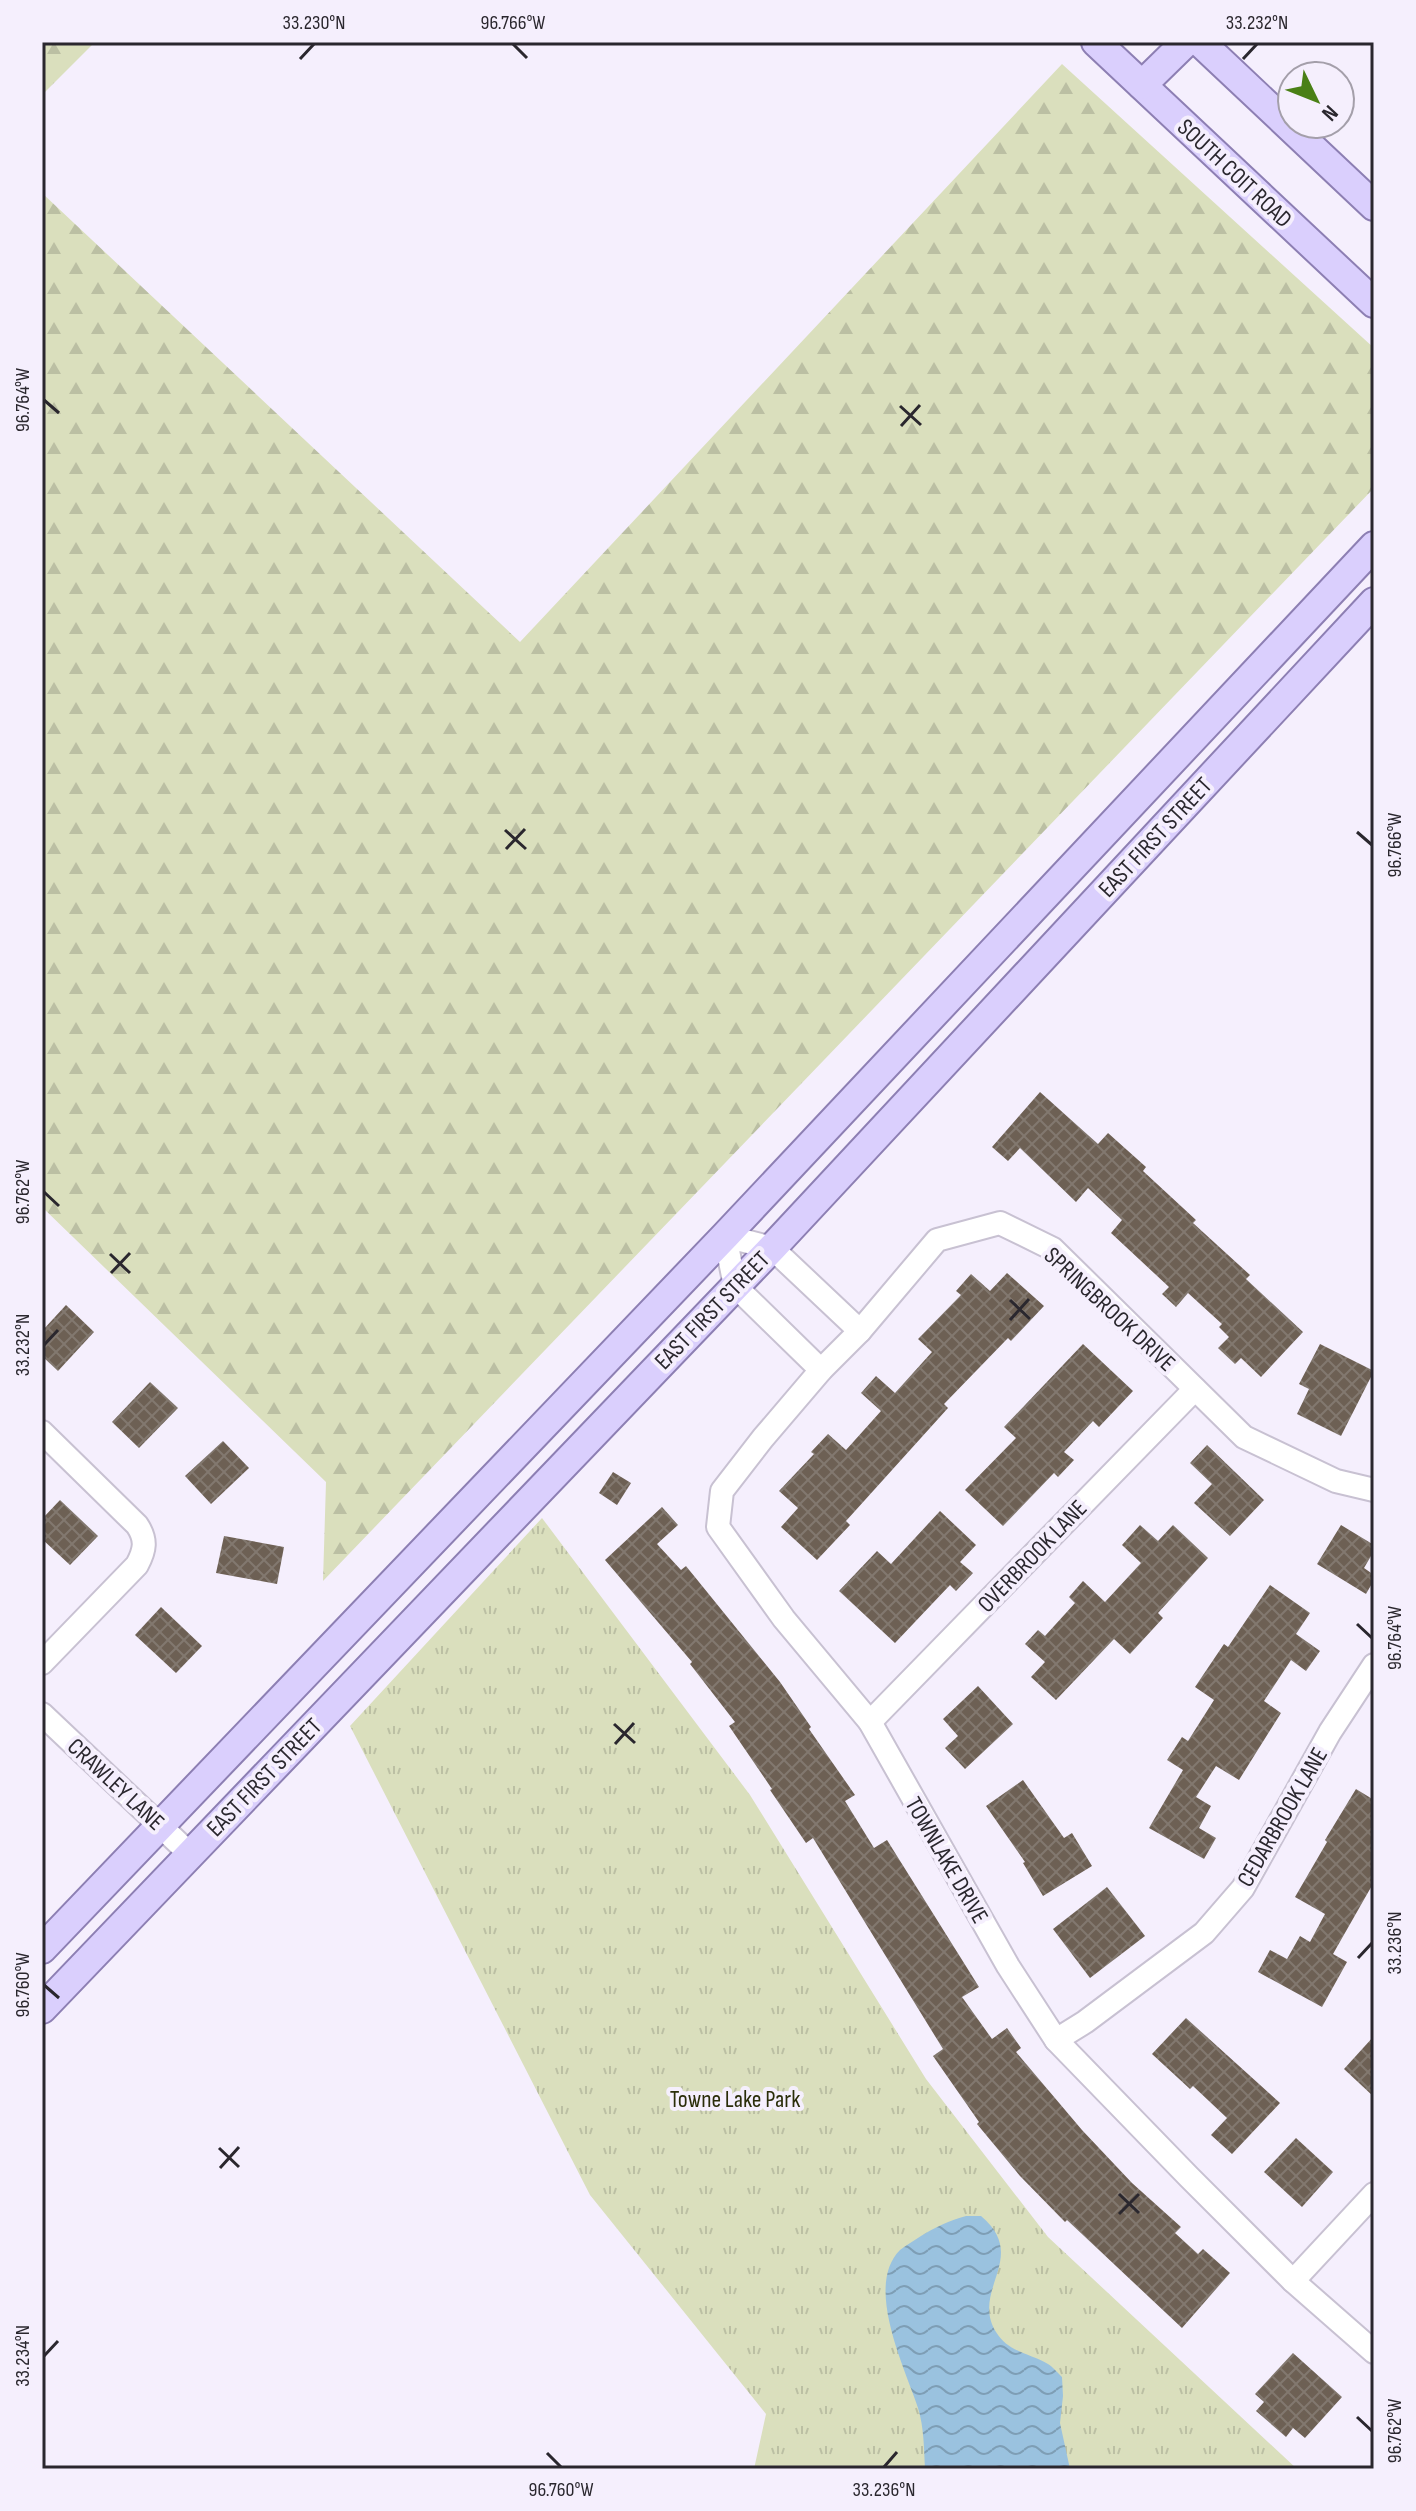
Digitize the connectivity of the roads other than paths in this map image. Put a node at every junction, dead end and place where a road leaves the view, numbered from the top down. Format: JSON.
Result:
{"nodes":[{"id":1,"x":1096,"y":42,"type":"edge"},
{"id":2,"x":1186,"y":42,"type":"edge"},
{"id":3,"x":1200,"y":42,"type":"edge"},
{"id":4,"x":1142,"y":85,"type":"junction"},
{"id":5,"x":1374,"y":206,"type":"edge"},
{"id":6,"x":1374,"y":303,"type":"edge"},
{"id":7,"x":1374,"y":546,"type":"edge"},
{"id":8,"x":1374,"y":602,"type":"edge"},
{"id":9,"x":725,"y":1236,"type":"junction"},
{"id":10,"x":772,"y":1248,"type":"junction"},
{"id":11,"x":735,"y":1286,"type":"junction"},
{"id":12,"x":860,"y":1331,"type":"junction"},
{"id":13,"x":821,"y":1370,"type":"junction"},
{"id":14,"x":1195,"y":1389,"type":"junction"},
{"id":15,"x":42,"y":1432,"type":"edge"},
{"id":16,"x":1374,"y":1490,"type":"edge"},
{"id":17,"x":42,"y":1663,"type":"edge"},
{"id":18,"x":1374,"y":1665,"type":"edge"},
{"id":19,"x":42,"y":1714,"type":"edge"},
{"id":20,"x":870,"y":1722,"type":"junction"},
{"id":21,"x":160,"y":1825,"type":"junction"},
{"id":22,"x":190,"y":1854,"type":"junction"},
{"id":23,"x":42,"y":1949,"type":"edge"},
{"id":24,"x":42,"y":2009,"type":"edge"},
{"id":25,"x":1056,"y":2040,"type":"junction"},
{"id":26,"x":1374,"y":2194,"type":"edge"},
{"id":27,"x":1293,"y":2281,"type":"junction"},
{"id":28,"x":1373,"y":2352,"type":"edge"}],
"edges":[{"from":1,"to":4,"type":"main road","name":"SOUTH COIT ROAD"},
{"from":2,"to":4,"type":"main road"},
{"from":3,"to":5,"type":"main road"},
{"from":4,"to":6,"type":"main road","name":"SOUTH COIT ROAD"},
{"from":7,"to":9,"type":"main road","name":"EAST FIRST STREET"},
{"from":8,"to":10,"type":"main road","name":"EAST FIRST STREET"},
{"from":9,"to":10,"type":"street"},
{"from":9,"to":11,"type":"street"},
{"from":9,"to":21,"type":"main road","name":"EAST FIRST STREET"},
{"from":10,"to":11,"type":"main road","name":"EAST FIRST STREET"},
{"from":10,"to":12,"type":"street"},
{"from":11,"to":13,"type":"street"},
{"from":11,"to":22,"type":"main road","name":"EAST FIRST STREET"},
{"from":12,"to":13,"type":"street","name":"TOWNLAKE DRIVE"},
{"from":12,"to":14,"type":"street","name":"SPRINGBROOK DRIVE"},
{"from":13,"to":20,"type":"street","name":"TOWNLAKE DRIVE"},
{"from":14,"to":16,"type":"street","name":"SPRINGBROOK DRIVE"},
{"from":14,"to":20,"type":"street","name":"OVERBROOK LANE"},
{"from":15,"to":17,"type":"street"},
{"from":18,"to":25,"type":"street","name":"CEDARBROOK LANE"},
{"from":19,"to":21,"type":"street","name":"CRAWLEY LANE"},
{"from":20,"to":25,"type":"street","name":"TOWNLAKE DRIVE"},
{"from":21,"to":22,"type":"street","name":"CRAWLEY LANE"},
{"from":21,"to":23,"type":"main road","name":"EAST FIRST STREET"},
{"from":22,"to":24,"type":"main road","name":"EAST FIRST STREET"},
{"from":25,"to":27,"type":"street","name":"TOWNLAKE DRIVE"},
{"from":26,"to":27,"type":"street"},
{"from":27,"to":28,"type":"street","name":"TOWNLAKE DRIVE"}]}
